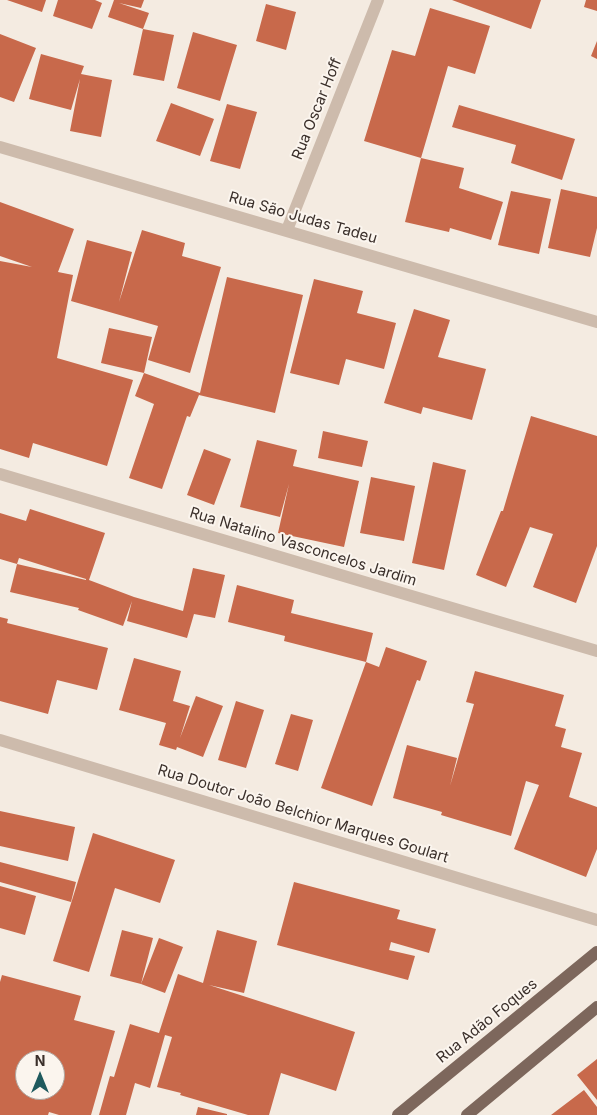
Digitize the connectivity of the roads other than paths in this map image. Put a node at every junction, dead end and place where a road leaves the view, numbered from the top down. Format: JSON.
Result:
{"nodes":[{"id":1,"x":378,"y":0,"type":"edge"},
{"id":2,"x":0,"y":147,"type":"edge"},
{"id":3,"x":287,"y":230,"type":"junction"},
{"id":4,"x":597,"y":322,"type":"edge"},
{"id":5,"x":0,"y":474,"type":"edge"},
{"id":6,"x":597,"y":651,"type":"edge"},
{"id":7,"x":0,"y":740,"type":"edge"},
{"id":8,"x":597,"y":920,"type":"edge"},
{"id":9,"x":597,"y":952,"type":"edge"},
{"id":10,"x":597,"y":1007,"type":"edge"},
{"id":11,"x":398,"y":1115,"type":"edge"},
{"id":12,"x":467,"y":1115,"type":"edge"}],
"edges":[{"from":1,"to":3,"type":"street","name":"Rua Oscar Hoff"},
{"from":2,"to":3,"type":"street","name":"Rua São Judas Tadeu"},
{"from":3,"to":4,"type":"street","name":"Rua São Judas Tadeu"},
{"from":5,"to":6,"type":"street","name":"Rua Natalino Vasconcelos Jardim"},
{"from":7,"to":8,"type":"street","name":"Rua Doutor João Belchior Marques Goulart"},
{"from":9,"to":11,"type":"main road","name":"Rua Adão Foques"},
{"from":10,"to":12,"type":"main road"}]}
